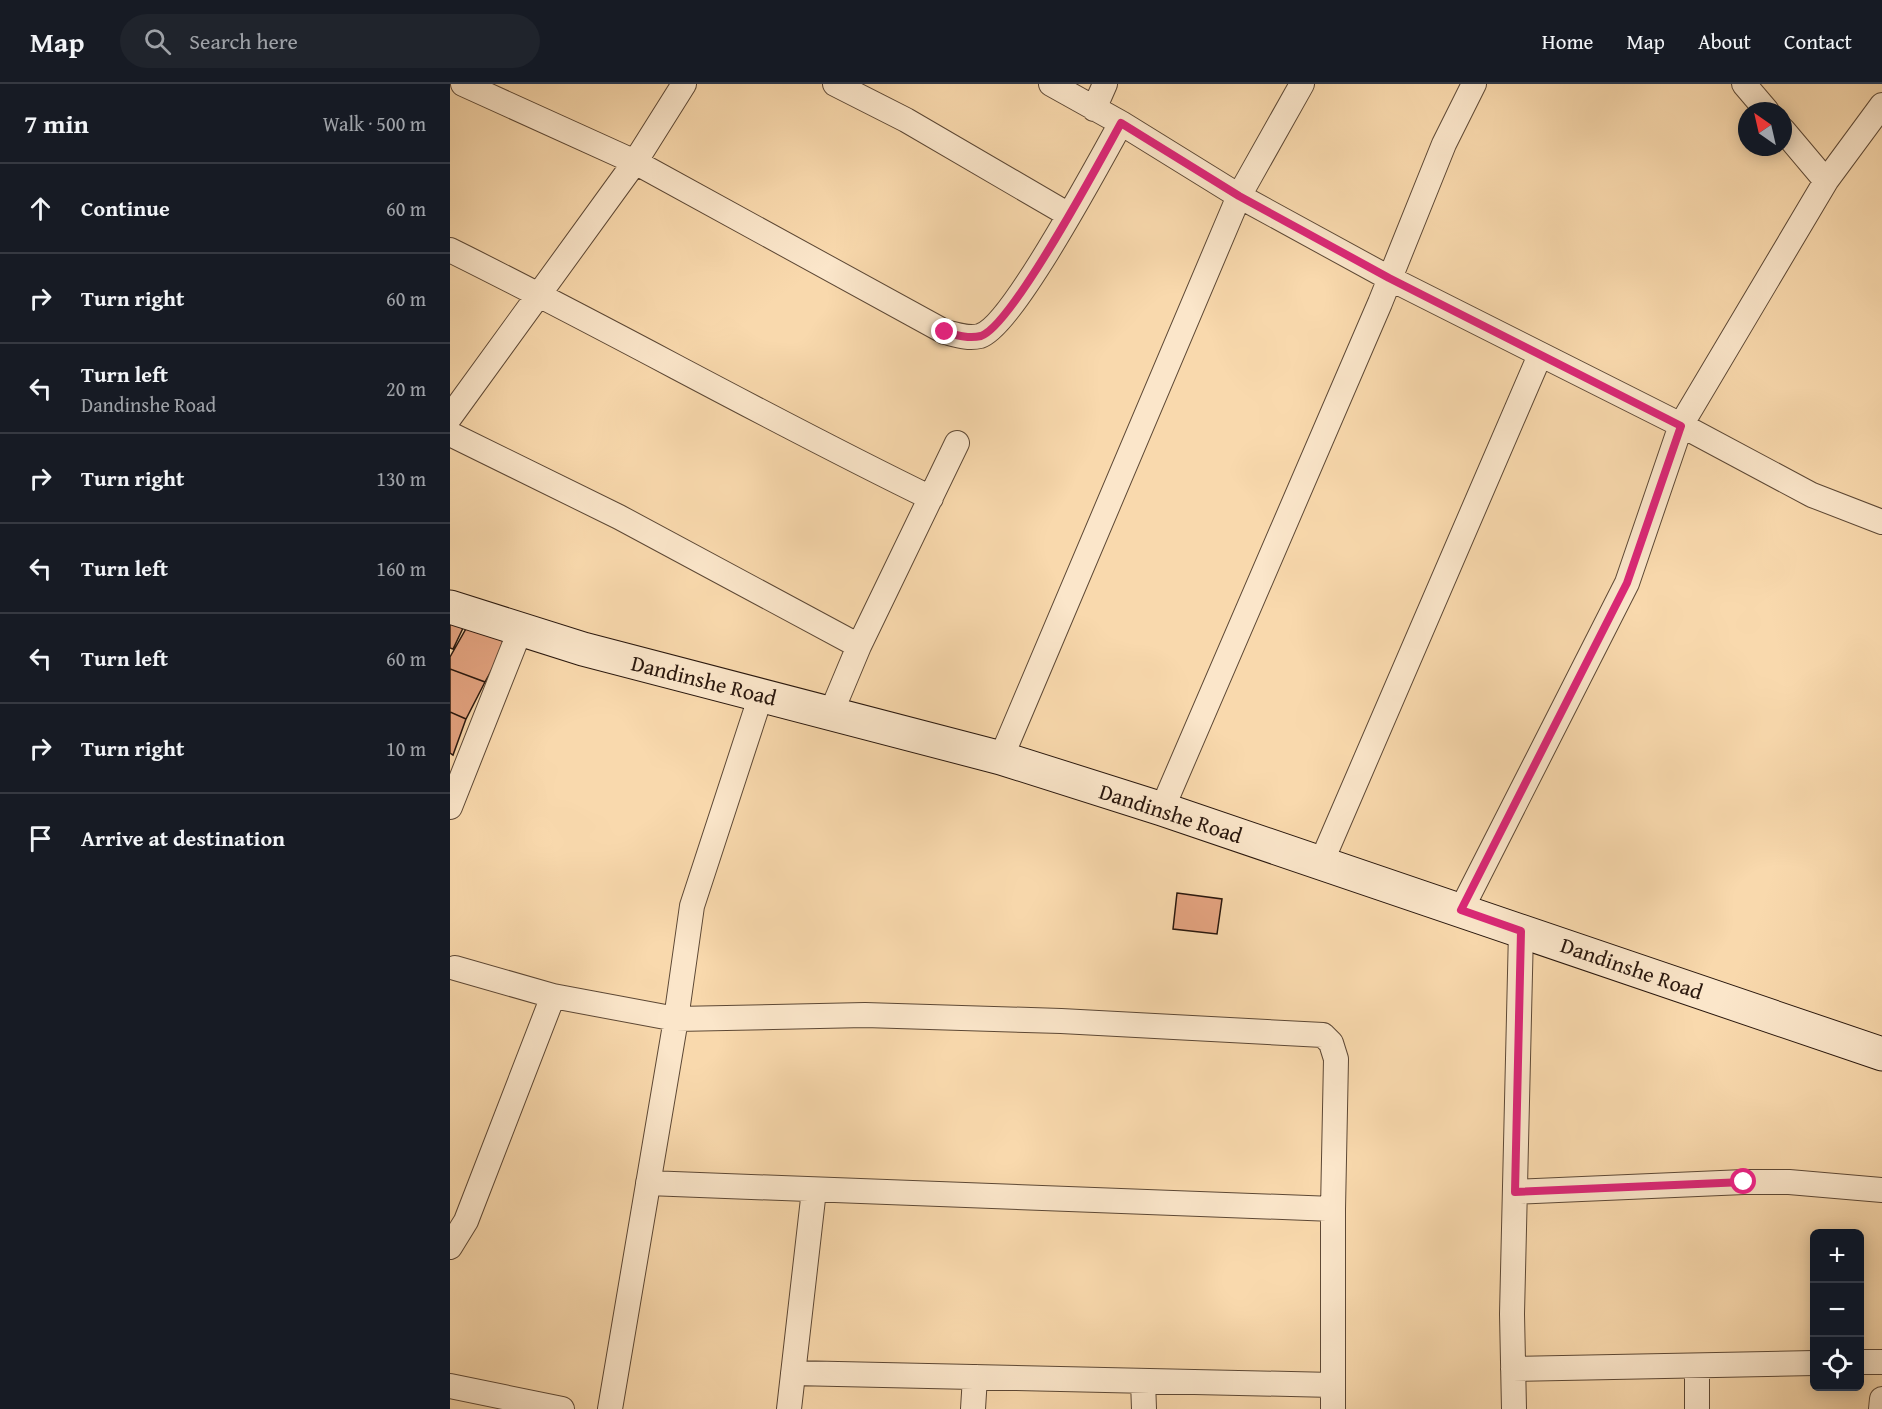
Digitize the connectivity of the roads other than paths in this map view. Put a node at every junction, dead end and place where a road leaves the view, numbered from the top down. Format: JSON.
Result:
{"nodes":[{"id":1,"x":462,"y":84,"type":"edge"},
{"id":2,"x":684,"y":84,"type":"edge"},
{"id":3,"x":835,"y":84,"type":"edge"},
{"id":4,"x":1051,"y":84,"type":"edge"},
{"id":5,"x":1105,"y":84,"type":"edge"},
{"id":6,"x":1302,"y":84,"type":"edge"},
{"id":7,"x":1474,"y":84,"type":"edge"},
{"id":8,"x":1744,"y":84,"type":"edge"},
{"id":9,"x":1759,"y":102,"type":"edge"},
{"id":10,"x":1882,"y":105,"type":"edge"},
{"id":11,"x":1094,"y":109,"type":"junction"},
{"id":12,"x":1121,"y":123,"type":"junction"},
{"id":13,"x":1792,"y":141,"type":"edge"},
{"id":14,"x":635,"y":162,"type":"junction"},
{"id":15,"x":1826,"y":181,"type":"junction"},
{"id":16,"x":1239,"y":196,"type":"junction"},
{"id":17,"x":1069,"y":215,"type":"junction"},
{"id":18,"x":450,"y":250,"type":"edge"},
{"id":19,"x":1389,"y":278,"type":"junction"},
{"id":20,"x":540,"y":294,"type":"junction"},
{"id":21,"x":1540,"y":355,"type":"junction"},
{"id":22,"x":450,"y":417,"type":"edge"},
{"id":23,"x":1681,"y":426,"type":"junction"},
{"id":24,"x":450,"y":434,"type":"edge"},
{"id":25,"x":957,"y":443,"type":"dead end"},
{"id":26,"x":931,"y":498,"type":"junction"},
{"id":27,"x":1882,"y":522,"type":"edge"},
{"id":28,"x":450,"y":606,"type":"edge"},
{"id":29,"x":521,"y":628,"type":"junction"},
{"id":30,"x":859,"y":646,"type":"junction"},
{"id":31,"x":761,"y":695,"type":"junction"},
{"id":32,"x":831,"y":713,"type":"junction"},
{"id":33,"x":1001,"y":758,"type":"junction"},
{"id":34,"x":450,"y":807,"type":"edge"},
{"id":35,"x":1162,"y":809,"type":"junction"},
{"id":36,"x":1321,"y":863,"type":"junction"},
{"id":37,"x":1461,"y":910,"type":"junction"},
{"id":38,"x":1521,"y":931,"type":"junction"},
{"id":39,"x":455,"y":968,"type":"dead end"},
{"id":40,"x":554,"y":996,"type":"junction"},
{"id":41,"x":676,"y":1019,"type":"junction"},
{"id":42,"x":1882,"y":1054,"type":"edge"},
{"id":43,"x":648,"y":1184,"type":"junction"},
{"id":44,"x":814,"y":1190,"type":"junction"},
{"id":45,"x":1882,"y":1190,"type":"edge"},
{"id":46,"x":1515,"y":1192,"type":"junction"},
{"id":47,"x":1333,"y":1209,"type":"junction"},
{"id":48,"x":450,"y":1247,"type":"edge"},
{"id":49,"x":1864,"y":1362,"type":"edge"},
{"id":50,"x":1882,"y":1362,"type":"edge"},
{"id":51,"x":1810,"y":1363,"type":"edge"},
{"id":52,"x":1697,"y":1366,"type":"junction"},
{"id":53,"x":1513,"y":1370,"type":"junction"},
{"id":54,"x":793,"y":1373,"type":"junction"},
{"id":55,"x":975,"y":1377,"type":"junction"},
{"id":56,"x":1143,"y":1381,"type":"junction"},
{"id":57,"x":450,"y":1386,"type":"edge"},
{"id":58,"x":1333,"y":1397,"type":"edge"},
{"id":59,"x":1882,"y":1399,"type":"edge"},
{"id":60,"x":562,"y":1409,"type":"edge"},
{"id":61,"x":610,"y":1409,"type":"edge"},
{"id":62,"x":789,"y":1409,"type":"edge"},
{"id":63,"x":974,"y":1409,"type":"edge"},
{"id":64,"x":1144,"y":1409,"type":"edge"},
{"id":65,"x":1514,"y":1409,"type":"edge"},
{"id":66,"x":1697,"y":1409,"type":"edge"},
{"id":67,"x":1881,"y":1409,"type":"edge"}],
"edges":[{"from":1,"to":14,"type":"street"},
{"from":2,"to":14,"type":"street"},
{"from":3,"to":17,"type":"street"},
{"from":4,"to":11,"type":"street"},
{"from":5,"to":11,"type":"street"},
{"from":6,"to":16,"type":"street"},
{"from":7,"to":19,"type":"street"},
{"from":8,"to":9,"type":"street"},
{"from":10,"to":15,"type":"street"},
{"from":11,"to":12,"type":"street"},
{"from":12,"to":16,"type":"street"},
{"from":12,"to":17,"type":"street"},
{"from":13,"to":15,"type":"street"},
{"from":14,"to":17,"type":"street"},
{"from":14,"to":20,"type":"street"},
{"from":15,"to":23,"type":"street"},
{"from":16,"to":19,"type":"street"},
{"from":16,"to":33,"type":"street"},
{"from":18,"to":20,"type":"street"},
{"from":19,"to":21,"type":"street"},
{"from":19,"to":35,"type":"street"},
{"from":20,"to":22,"type":"street"},
{"from":20,"to":26,"type":"street"},
{"from":21,"to":23,"type":"street"},
{"from":21,"to":36,"type":"street"},
{"from":23,"to":27,"type":"street"},
{"from":23,"to":37,"type":"street"},
{"from":24,"to":30,"type":"street"},
{"from":25,"to":26,"type":"street"},
{"from":26,"to":30,"type":"street"},
{"from":28,"to":29,"type":"street","name":"Dandinshe Road"},
{"from":29,"to":31,"type":"street","name":"Dandinshe Road"},
{"from":29,"to":34,"type":"street"},
{"from":30,"to":32,"type":"street"},
{"from":31,"to":32,"type":"street","name":"Dandinshe Road"},
{"from":31,"to":41,"type":"street"},
{"from":32,"to":33,"type":"street","name":"Dandinshe Road"},
{"from":33,"to":35,"type":"street","name":"Dandinshe Road"},
{"from":35,"to":36,"type":"street","name":"Dandinshe Road"},
{"from":36,"to":37,"type":"street","name":"Dandinshe Road"},
{"from":37,"to":38,"type":"street","name":"Dandinshe Road"},
{"from":38,"to":42,"type":"street","name":"Dandinshe Road"},
{"from":38,"to":46,"type":"street"},
{"from":39,"to":40,"type":"street"},
{"from":40,"to":41,"type":"street"},
{"from":40,"to":48,"type":"street"},
{"from":41,"to":43,"type":"street"},
{"from":41,"to":47,"type":"street"},
{"from":43,"to":44,"type":"street"},
{"from":43,"to":61,"type":"street"},
{"from":44,"to":47,"type":"street"},
{"from":44,"to":54,"type":"street"},
{"from":45,"to":46,"type":"street"},
{"from":46,"to":53,"type":"street"},
{"from":47,"to":58,"type":"street"},
{"from":49,"to":50,"type":"street"},
{"from":51,"to":52,"type":"street"},
{"from":52,"to":53,"type":"street"},
{"from":52,"to":66,"type":"street"},
{"from":53,"to":65,"type":"street"},
{"from":54,"to":55,"type":"street"},
{"from":54,"to":62,"type":"street"},
{"from":55,"to":56,"type":"street"},
{"from":55,"to":63,"type":"street"},
{"from":56,"to":58,"type":"street"},
{"from":56,"to":64,"type":"street"},
{"from":57,"to":60,"type":"street"},
{"from":59,"to":67,"type":"street"}]}
